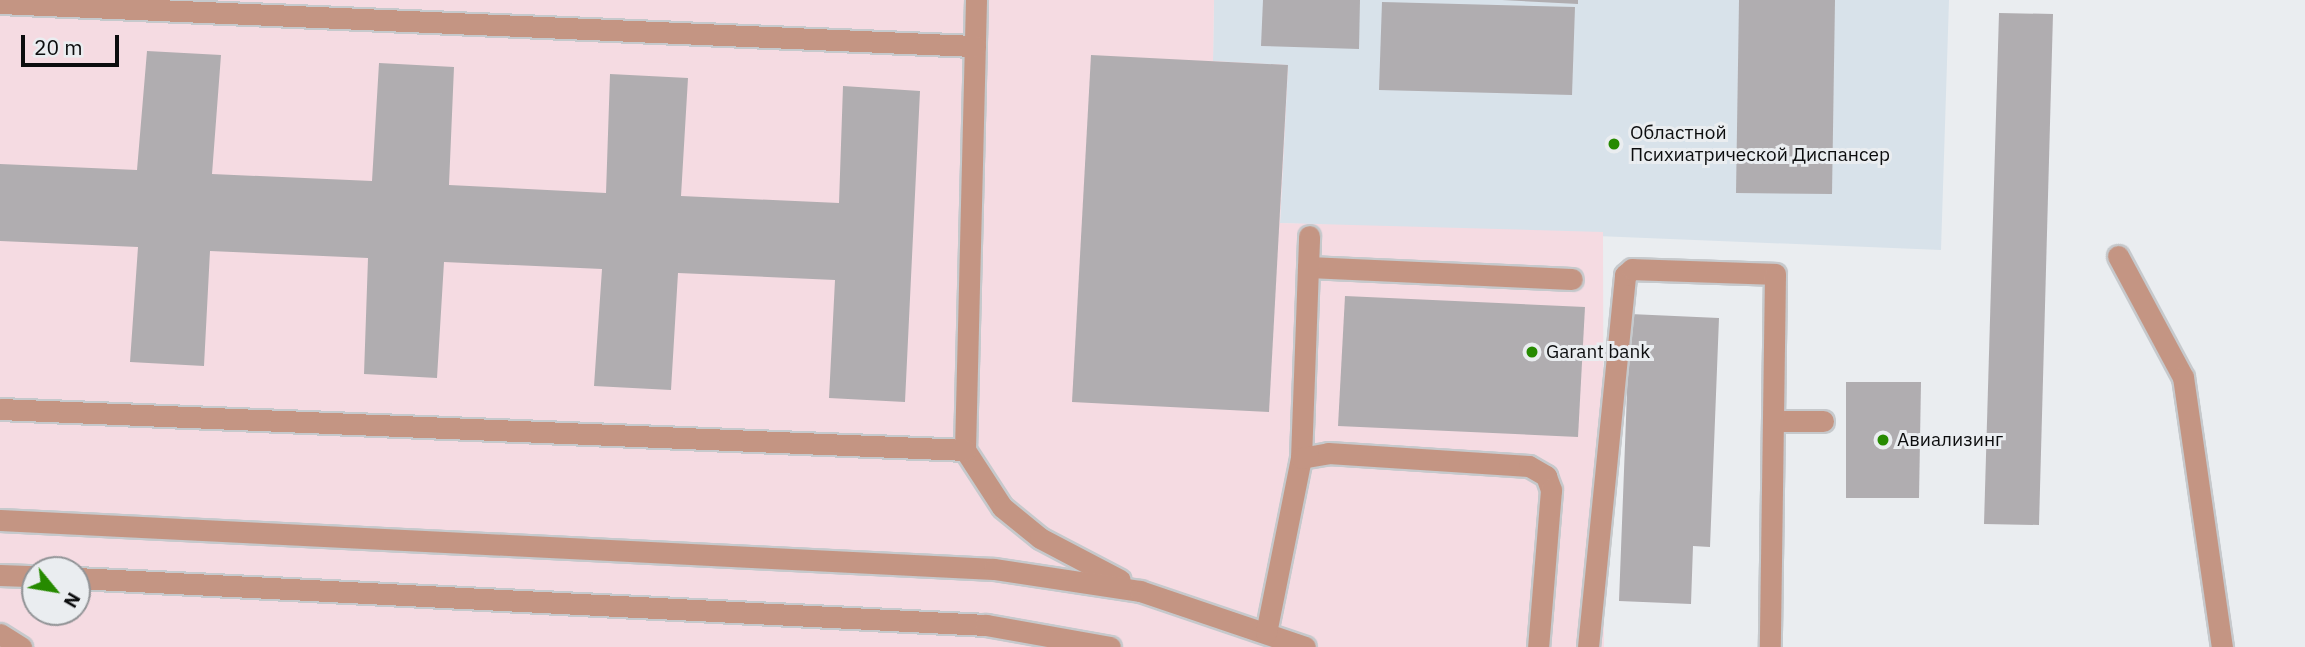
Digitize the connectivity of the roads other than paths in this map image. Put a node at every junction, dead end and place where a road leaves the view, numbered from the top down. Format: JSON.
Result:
{"nodes":[{"id":1,"x":976,"y":0,"type":"edge"},
{"id":2,"x":0,"y":3,"type":"edge"},
{"id":3,"x":975,"y":47,"type":"junction"},
{"id":4,"x":1309,"y":236,"type":"dead end"},
{"id":5,"x":2118,"y":256,"type":"dead end"},
{"id":6,"x":1308,"y":267,"type":"junction"},
{"id":7,"x":1572,"y":279,"type":"dead end"},
{"id":8,"x":0,"y":409,"type":"edge"},
{"id":9,"x":1777,"y":421,"type":"junction"},
{"id":10,"x":1823,"y":421,"type":"dead end"},
{"id":11,"x":965,"y":450,"type":"junction"},
{"id":12,"x":1301,"y":458,"type":"junction"},
{"id":13,"x":0,"y":520,"type":"edge"},
{"id":14,"x":0,"y":575,"type":"edge"},
{"id":15,"x":21,"y":576,"type":"edge"},
{"id":16,"x":91,"y":579,"type":"edge"},
{"id":17,"x":1140,"y":591,"type":"junction"},
{"id":18,"x":1266,"y":633,"type":"junction"},
{"id":19,"x":0,"y":635,"type":"edge"},
{"id":20,"x":21,"y":647,"type":"edge"},
{"id":21,"x":1110,"y":647,"type":"edge"},
{"id":22,"x":1305,"y":647,"type":"edge"},
{"id":23,"x":1538,"y":647,"type":"edge"},
{"id":24,"x":1588,"y":647,"type":"edge"},
{"id":25,"x":1770,"y":647,"type":"edge"},
{"id":26,"x":2222,"y":647,"type":"edge"}],
"edges":[{"from":1,"to":3,"type":"street"},
{"from":2,"to":3,"type":"street"},
{"from":3,"to":11,"type":"street"},
{"from":4,"to":6,"type":"street"},
{"from":5,"to":26,"type":"street"},
{"from":6,"to":7,"type":"street"},
{"from":6,"to":12,"type":"street"},
{"from":8,"to":11,"type":"street"},
{"from":9,"to":10,"type":"street"},
{"from":9,"to":24,"type":"street"},
{"from":9,"to":25,"type":"street"},
{"from":11,"to":17,"type":"street"},
{"from":12,"to":18,"type":"street"},
{"from":12,"to":23,"type":"street"},
{"from":13,"to":17,"type":"street"},
{"from":14,"to":15,"type":"street"},
{"from":16,"to":21,"type":"street"},
{"from":17,"to":18,"type":"street"},
{"from":18,"to":22,"type":"street"},
{"from":19,"to":20,"type":"street"}]}
